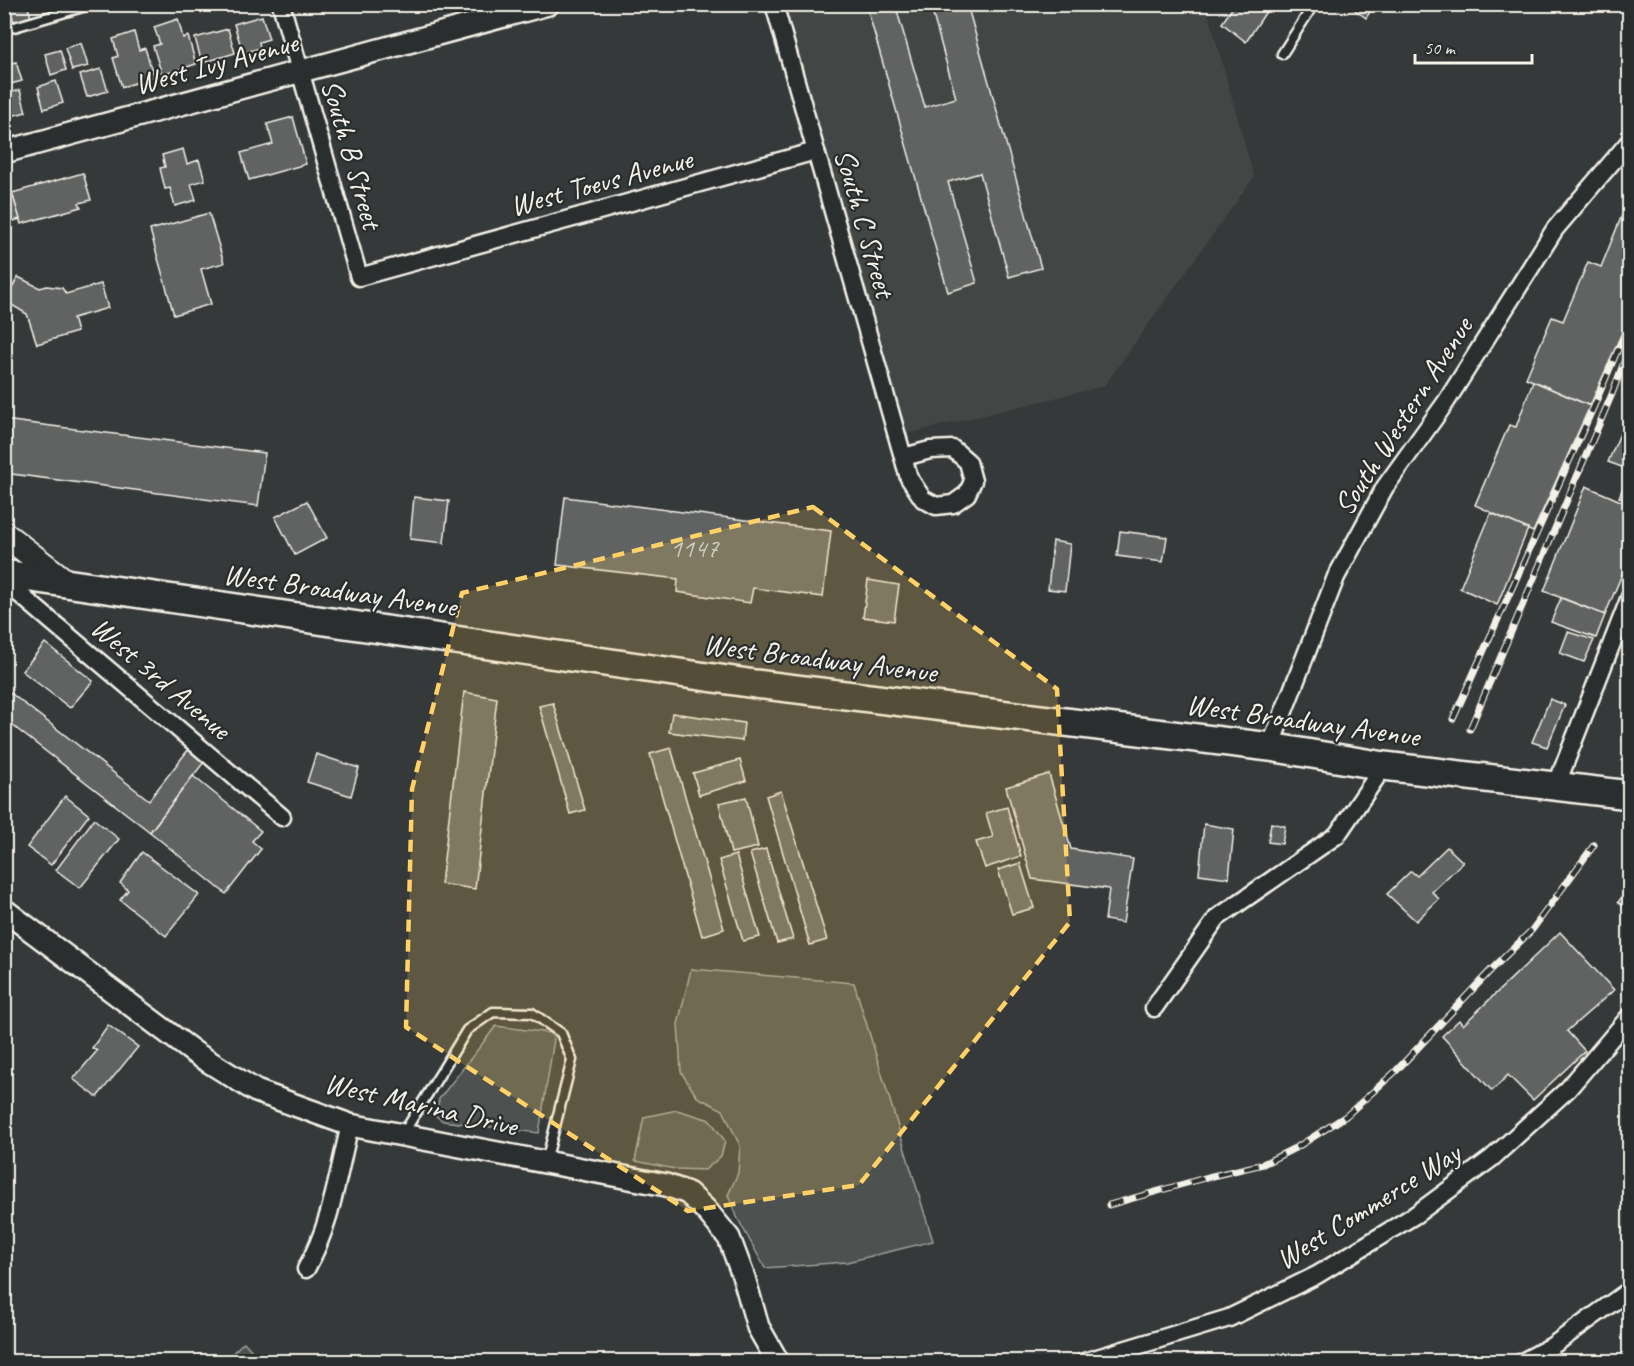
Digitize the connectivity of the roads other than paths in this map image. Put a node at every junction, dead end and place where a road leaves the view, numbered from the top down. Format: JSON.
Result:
{"nodes":[{"id":1,"x":93,"y":4,"type":"edge"},
{"id":2,"x":281,"y":4,"type":"edge"},
{"id":3,"x":549,"y":4,"type":"edge"},
{"id":4,"x":774,"y":4,"type":"edge"},
{"id":5,"x":1314,"y":4,"type":"edge"},
{"id":6,"x":4,"y":30,"type":"edge"},
{"id":7,"x":1282,"y":54,"type":"dead end"},
{"id":8,"x":300,"y":72,"type":"junction"},
{"id":9,"x":1629,"y":141,"type":"edge"},
{"id":10,"x":816,"y":151,"type":"junction"},
{"id":11,"x":4,"y":152,"type":"edge"},
{"id":12,"x":400,"y":265,"type":"joint"},
{"id":13,"x":904,"y":457,"type":"dead end"},
{"id":14,"x":4,"y":534,"type":"edge"},
{"id":15,"x":4,"y":574,"type":"edge"},
{"id":16,"x":4,"y":581,"type":"edge"},
{"id":17,"x":66,"y":582,"type":"junction"},
{"id":18,"x":1629,"y":597,"type":"edge"},
{"id":19,"x":1270,"y":747,"type":"junction"},
{"id":20,"x":1384,"y":766,"type":"junction"},
{"id":21,"x":1556,"y":786,"type":"junction"},
{"id":22,"x":1629,"y":795,"type":"edge"},
{"id":23,"x":282,"y":817,"type":"dead end"},
{"id":24,"x":4,"y":910,"type":"edge"},
{"id":25,"x":1154,"y":1008,"type":"dead end"},
{"id":26,"x":1629,"y":1016,"type":"edge"},
{"id":27,"x":350,"y":1125,"type":"junction"},
{"id":28,"x":402,"y":1136,"type":"junction"},
{"id":29,"x":546,"y":1162,"type":"junction"},
{"id":30,"x":306,"y":1269,"type":"dead end"},
{"id":31,"x":1629,"y":1290,"type":"edge"},
{"id":32,"x":778,"y":1362,"type":"edge"},
{"id":33,"x":1084,"y":1362,"type":"edge"},
{"id":34,"x":1522,"y":1362,"type":"edge"}],
"edges":[{"from":1,"to":6,"type":"lane"},
{"from":2,"to":8,"type":"street","name":"South B Street"},
{"from":3,"to":8,"type":"street","name":"West Ivy Avenue"},
{"from":4,"to":10,"type":"street","name":"South C Street"},
{"from":5,"to":7,"type":"lane"},
{"from":8,"to":11,"type":"street","name":"West Ivy Avenue"},
{"from":8,"to":12,"type":"street","name":"South B Street"},
{"from":9,"to":19,"type":"street","name":"South Western Avenue"},
{"from":10,"to":12,"type":"street","name":"West Toevs Avenue"},
{"from":10,"to":13,"type":"street","name":"South C Street"},
{"from":14,"to":17,"type":"main road"},
{"from":15,"to":17,"type":"main road","name":"West Broadway Avenue"},
{"from":16,"to":23,"type":"street","name":"West 3rd Avenue"},
{"from":17,"to":19,"type":"main road","name":"West Broadway Avenue"},
{"from":18,"to":21,"type":"street"},
{"from":19,"to":20,"type":"main road","name":"West Broadway Avenue"},
{"from":20,"to":21,"type":"main road","name":"West Broadway Avenue"},
{"from":20,"to":25,"type":"street"},
{"from":21,"to":22,"type":"main road","name":"West Broadway Avenue"},
{"from":24,"to":27,"type":"street","name":"West Marina Drive"},
{"from":26,"to":33,"type":"street","name":"West Commerce Way"},
{"from":27,"to":28,"type":"street","name":"West Marina Drive"},
{"from":27,"to":30,"type":"street"},
{"from":28,"to":29,"type":"street","name":"West Marina Drive"},
{"from":28,"to":29,"type":"lane"},
{"from":29,"to":32,"type":"street","name":"West Marina Drive"},
{"from":31,"to":34,"type":"street"}]}
